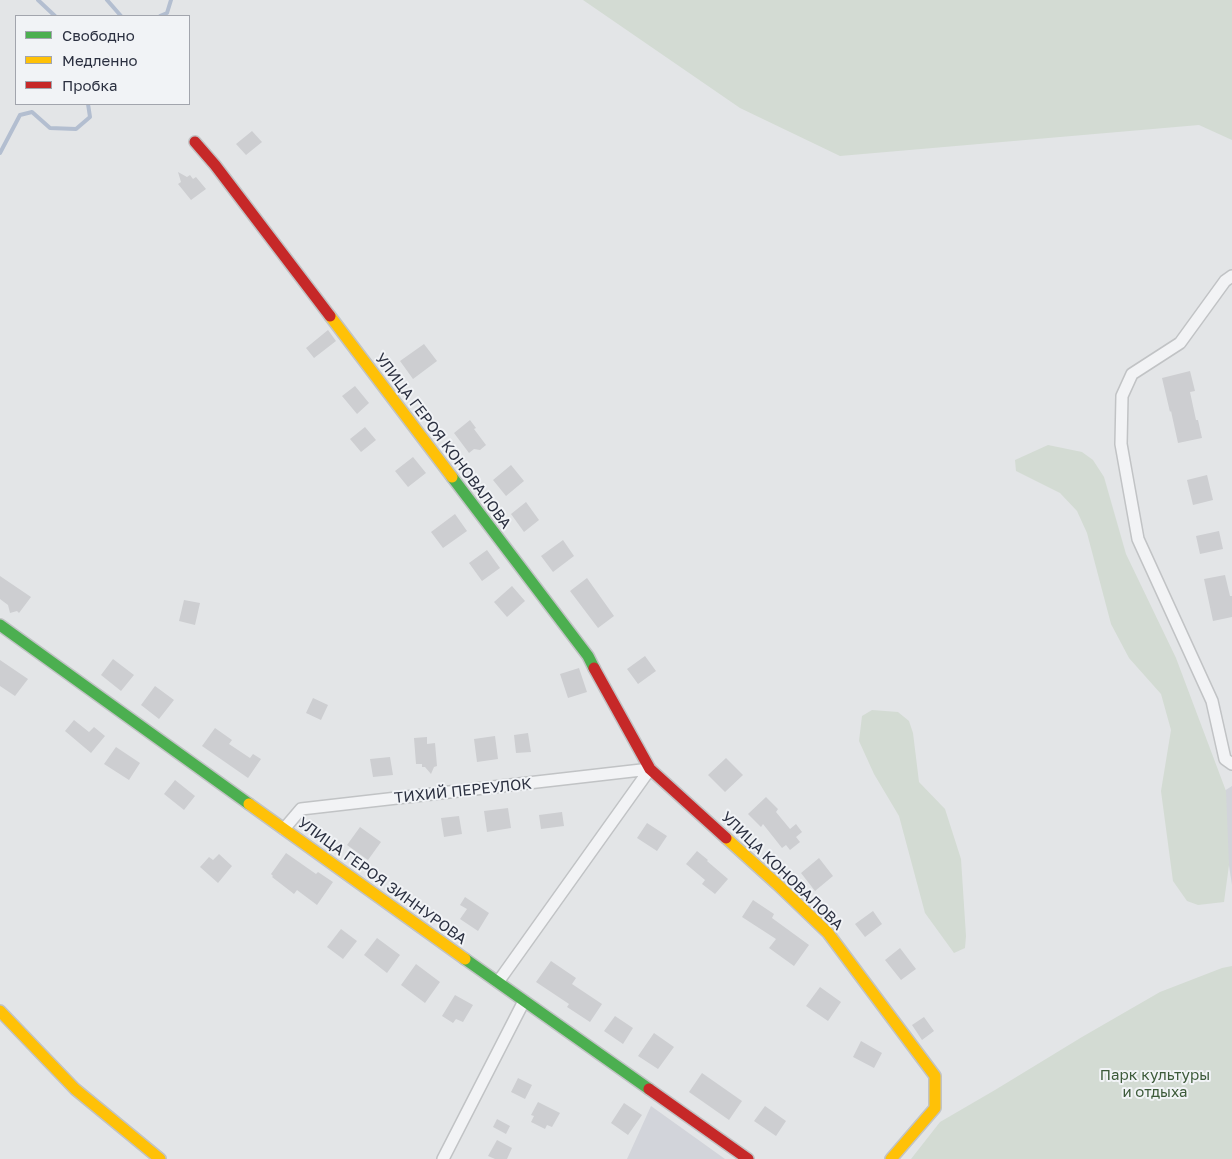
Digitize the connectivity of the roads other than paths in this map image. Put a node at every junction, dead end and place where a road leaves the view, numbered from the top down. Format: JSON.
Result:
{"nodes":[{"id":1,"x":195,"y":142,"type":"dead end"},
{"id":2,"x":1232,"y":276,"type":"edge"},
{"id":3,"x":0,"y":625,"type":"edge"},
{"id":4,"x":1232,"y":764,"type":"edge"},
{"id":5,"x":650,"y":769,"type":"junction"},
{"id":6,"x":284,"y":829,"type":"junction"},
{"id":7,"x":498,"y":982,"type":"junction"},
{"id":8,"x":524,"y":1001,"type":"junction"},
{"id":9,"x":0,"y":1011,"type":"edge"},
{"id":10,"x":160,"y":1159,"type":"edge"},
{"id":11,"x":443,"y":1159,"type":"edge"},
{"id":12,"x":748,"y":1159,"type":"edge"},
{"id":13,"x":891,"y":1159,"type":"edge"}],
"edges":[{"from":1,"to":5,"type":"street","name":"УЛИЦА ГЕРОЯ КОНОВАЛОВА"},
{"from":2,"to":4,"type":"street"},
{"from":3,"to":6,"type":"street","name":"УЛИЦА ГЕРОЯ ЗИННУРОВА"},
{"from":5,"to":6,"type":"street","name":"ТИХИЙ ПЕРЕУЛОК"},
{"from":5,"to":7,"type":"street"},
{"from":5,"to":13,"type":"street","name":"УЛИЦА КОНОВАЛОВА"},
{"from":6,"to":7,"type":"street","name":"УЛИЦА ГЕРОЯ ЗИННУРОВА"},
{"from":7,"to":8,"type":"street","name":"УЛИЦА ГЕРОЯ ЗИННУРОВА"},
{"from":8,"to":11,"type":"street"},
{"from":8,"to":12,"type":"street","name":"УЛИЦА ГЕРОЯ ЗИННУРОВА"},
{"from":9,"to":10,"type":"street"}]}
